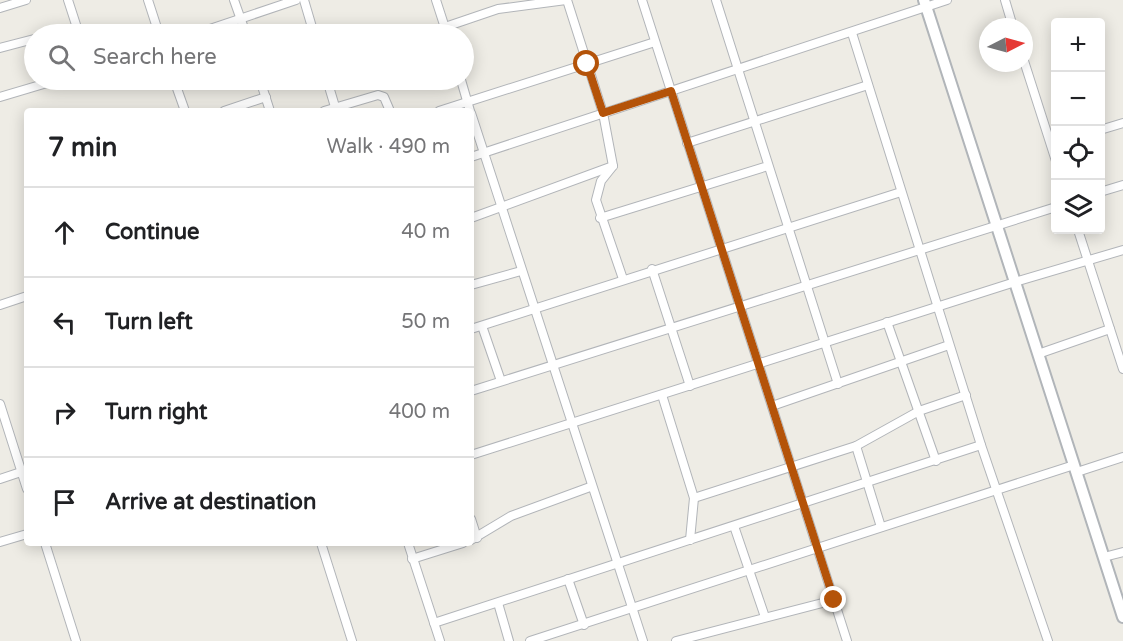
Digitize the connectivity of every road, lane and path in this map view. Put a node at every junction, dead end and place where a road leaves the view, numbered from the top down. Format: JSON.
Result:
{"nodes":[{"id":1,"x":26,"y":0,"type":"edge"},
{"id":2,"x":68,"y":0,"type":"edge"},
{"id":3,"x":148,"y":0,"type":"edge"},
{"id":4,"x":234,"y":0,"type":"edge"},
{"id":5,"x":296,"y":0,"type":"edge"},
{"id":6,"x":304,"y":0,"type":"edge"},
{"id":7,"x":436,"y":0,"type":"edge"},
{"id":8,"x":566,"y":0,"type":"edge"},
{"id":9,"x":642,"y":0,"type":"edge"},
{"id":10,"x":716,"y":0,"type":"edge"},
{"id":11,"x":947,"y":0,"type":"edge"},
{"id":12,"x":1005,"y":0,"type":"edge"},
{"id":13,"x":926,"y":4,"type":"edge"},
{"id":14,"x":0,"y":8,"type":"edge"},
{"id":15,"x":240,"y":18,"type":"junction"},
{"id":16,"x":1010,"y":18,"type":"edge"},
{"id":17,"x":76,"y":24,"type":"edge"},
{"id":18,"x":156,"y":24,"type":"edge"},
{"id":19,"x":223,"y":24,"type":"edge"},
{"id":20,"x":242,"y":24,"type":"edge"},
{"id":21,"x":311,"y":24,"type":"edge"},
{"id":22,"x":444,"y":24,"type":"edge"},
{"id":23,"x":463,"y":24,"type":"edge"},
{"id":24,"x":852,"y":33,"type":"junction"},
{"id":25,"x":24,"y":42,"type":"edge"},
{"id":26,"x":655,"y":42,"type":"junction"},
{"id":27,"x":0,"y":48,"type":"edge"},
{"id":28,"x":587,"y":64,"type":"junction"},
{"id":29,"x":738,"y":70,"type":"junction"},
{"id":30,"x":1028,"y":72,"type":"edge"},
{"id":31,"x":868,"y":85,"type":"junction"},
{"id":32,"x":24,"y":90,"type":"edge"},
{"id":33,"x":178,"y":90,"type":"edge"},
{"id":34,"x":264,"y":90,"type":"edge"},
{"id":35,"x":330,"y":90,"type":"edge"},
{"id":36,"x":464,"y":90,"type":"edge"},
{"id":37,"x":671,"y":91,"type":"junction"},
{"id":38,"x":0,"y":97,"type":"edge"},
{"id":39,"x":266,"y":97,"type":"junction"},
{"id":40,"x":467,"y":101,"type":"junction"},
{"id":41,"x":184,"y":108,"type":"edge"},
{"id":42,"x":234,"y":108,"type":"edge"},
{"id":43,"x":269,"y":108,"type":"edge"},
{"id":44,"x":336,"y":108,"type":"edge"},
{"id":45,"x":339,"y":108,"type":"edge"},
{"id":46,"x":389,"y":108,"type":"edge"},
{"id":47,"x":447,"y":108,"type":"edge"},
{"id":48,"x":470,"y":108,"type":"edge"},
{"id":49,"x":603,"y":113,"type":"junction"},
{"id":50,"x":474,"y":122,"type":"edge"},
{"id":51,"x":755,"y":122,"type":"junction"},
{"id":52,"x":1123,"y":123,"type":"edge"},
{"id":53,"x":1105,"y":129,"type":"edge"},
{"id":54,"x":1051,"y":138,"type":"edge"},
{"id":55,"x":687,"y":143,"type":"junction"},
{"id":56,"x":483,"y":153,"type":"junction"},
{"id":57,"x":474,"y":156,"type":"edge"},
{"id":58,"x":613,"y":166,"type":"junction"},
{"id":59,"x":768,"y":166,"type":"junction"},
{"id":60,"x":701,"y":185,"type":"junction"},
{"id":61,"x":1123,"y":185,"type":"edge"},
{"id":62,"x":1105,"y":191,"type":"edge"},
{"id":63,"x":901,"y":192,"type":"junction"},
{"id":64,"x":501,"y":208,"type":"junction"},
{"id":65,"x":1051,"y":209,"type":"edge"},
{"id":66,"x":474,"y":217,"type":"edge"},
{"id":67,"x":600,"y":218,"type":"junction"},
{"id":68,"x":997,"y":225,"type":"junction"},
{"id":69,"x":789,"y":229,"type":"junction"},
{"id":70,"x":1079,"y":234,"type":"edge"},
{"id":71,"x":721,"y":248,"type":"junction"},
{"id":72,"x":1123,"y":250,"type":"edge"},
{"id":73,"x":920,"y":251,"type":"junction"},
{"id":74,"x":1089,"y":261,"type":"junction"},
{"id":75,"x":652,"y":269,"type":"junction"},
{"id":76,"x":521,"y":271,"type":"junction"},
{"id":77,"x":623,"y":279,"type":"junction"},
{"id":78,"x":1015,"y":282,"type":"junction"},
{"id":79,"x":474,"y":284,"type":"edge"},
{"id":80,"x":805,"y":286,"type":"junction"},
{"id":81,"x":24,"y":297,"type":"edge"},
{"id":82,"x":0,"y":305,"type":"edge"},
{"id":83,"x":741,"y":306,"type":"junction"},
{"id":84,"x":938,"y":306,"type":"junction"},
{"id":85,"x":532,"y":308,"type":"junction"},
{"id":86,"x":887,"y":322,"type":"junction"},
{"id":87,"x":482,"y":326,"type":"junction"},
{"id":88,"x":474,"y":328,"type":"edge"},
{"id":89,"x":671,"y":328,"type":"junction"},
{"id":90,"x":1110,"y":329,"type":"junction"},
{"id":91,"x":824,"y":342,"type":"junction"},
{"id":92,"x":950,"y":345,"type":"junction"},
{"id":93,"x":1038,"y":354,"type":"junction"},
{"id":94,"x":902,"y":360,"type":"junction"},
{"id":95,"x":759,"y":364,"type":"junction"},
{"id":96,"x":551,"y":365,"type":"junction"},
{"id":97,"x":1123,"y":369,"type":"edge"},
{"id":98,"x":501,"y":381,"type":"junction"},
{"id":99,"x":838,"y":384,"type":"junction"},
{"id":100,"x":690,"y":386,"type":"junction"},
{"id":101,"x":474,"y":390,"type":"edge"},
{"id":102,"x":662,"y":394,"type":"junction"},
{"id":103,"x":966,"y":395,"type":"junction"},
{"id":104,"x":0,"y":404,"type":"edge"},
{"id":105,"x":772,"y":406,"type":"junction"},
{"id":106,"x":919,"y":411,"type":"junction"},
{"id":107,"x":570,"y":423,"type":"junction"},
{"id":108,"x":981,"y":445,"type":"junction"},
{"id":109,"x":856,"y":446,"type":"junction"},
{"id":110,"x":474,"y":454,"type":"edge"},
{"id":111,"x":1123,"y":457,"type":"edge"},
{"id":112,"x":936,"y":461,"type":"junction"},
{"id":113,"x":792,"y":466,"type":"junction"},
{"id":114,"x":1075,"y":469,"type":"junction"},
{"id":115,"x":24,"y":471,"type":"edge"},
{"id":116,"x":0,"y":479,"type":"edge"},
{"id":117,"x":868,"y":483,"type":"junction"},
{"id":118,"x":591,"y":487,"type":"junction"},
{"id":119,"x":997,"y":492,"type":"junction"},
{"id":120,"x":694,"y":498,"type":"junction"},
{"id":121,"x":804,"y":504,"type":"junction"},
{"id":122,"x":734,"y":526,"type":"junction"},
{"id":123,"x":881,"y":527,"type":"junction"},
{"id":124,"x":24,"y":535,"type":"edge"},
{"id":125,"x":474,"y":539,"type":"edge"},
{"id":126,"x":690,"y":540,"type":"junction"},
{"id":127,"x":0,"y":542,"type":"edge"},
{"id":128,"x":46,"y":546,"type":"edge"},
{"id":129,"x":322,"y":546,"type":"edge"},
{"id":130,"x":409,"y":546,"type":"edge"},
{"id":131,"x":453,"y":546,"type":"edge"},
{"id":132,"x":817,"y":548,"type":"junction"},
{"id":133,"x":1123,"y":552,"type":"edge"},
{"id":134,"x":1104,"y":557,"type":"junction"},
{"id":135,"x":412,"y":559,"type":"junction"},
{"id":136,"x":616,"y":564,"type":"junction"},
{"id":137,"x":749,"y":569,"type":"junction"},
{"id":138,"x":568,"y":579,"type":"junction"},
{"id":139,"x":834,"y":600,"type":"junction"},
{"id":140,"x":498,"y":603,"type":"junction"},
{"id":141,"x":631,"y":610,"type":"junction"},
{"id":142,"x":765,"y":617,"type":"junction"},
{"id":143,"x":1123,"y":617,"type":"edge"},
{"id":144,"x":434,"y":623,"type":"junction"},
{"id":145,"x":584,"y":625,"type":"junction"},
{"id":146,"x":76,"y":641,"type":"edge"},
{"id":147,"x":352,"y":641,"type":"edge"},
{"id":148,"x":440,"y":641,"type":"edge"},
{"id":149,"x":509,"y":641,"type":"edge"},
{"id":150,"x":530,"y":641,"type":"edge"},
{"id":151,"x":642,"y":641,"type":"edge"},
{"id":152,"x":676,"y":641,"type":"edge"},
{"id":153,"x":847,"y":641,"type":"edge"},
{"id":154,"x":1048,"y":641,"type":"edge"}],
"edges":[{"from":1,"to":14,"type":"street"},
{"from":2,"to":17,"type":"street"},
{"from":3,"to":18,"type":"street"},
{"from":4,"to":15,"type":"street"},
{"from":5,"to":15,"type":"street"},
{"from":6,"to":21,"type":"street"},
{"from":7,"to":22,"type":"street"},
{"from":8,"to":23,"type":"street"},
{"from":8,"to":28,"type":"street"},
{"from":9,"to":26,"type":"street"},
{"from":10,"to":29,"type":"street"},
{"from":11,"to":13,"type":"street"},
{"from":12,"to":16,"type":"street"},
{"from":13,"to":24,"type":"street"},
{"from":13,"to":68,"type":"main road"},
{"from":15,"to":19,"type":"street"},
{"from":15,"to":20,"type":"street"},
{"from":24,"to":29,"type":"street"},
{"from":24,"to":31,"type":"street"},
{"from":25,"to":27,"type":"street"},
{"from":26,"to":28,"type":"street"},
{"from":26,"to":37,"type":"street"},
{"from":28,"to":40,"type":"street"},
{"from":28,"to":49,"type":"street"},
{"from":29,"to":37,"type":"street"},
{"from":29,"to":51,"type":"street"},
{"from":30,"to":54,"type":"street"},
{"from":31,"to":51,"type":"street"},
{"from":31,"to":63,"type":"street"},
{"from":32,"to":38,"type":"street"},
{"from":33,"to":41,"type":"street"},
{"from":34,"to":39,"type":"street"},
{"from":35,"to":44,"type":"street"},
{"from":36,"to":40,"type":"street"},
{"from":37,"to":49,"type":"street"},
{"from":37,"to":55,"type":"street"},
{"from":39,"to":42,"type":"street"},
{"from":39,"to":43,"type":"street"},
{"from":40,"to":47,"type":"street"},
{"from":40,"to":48,"type":"street"},
{"from":45,"to":46,"type":"street"},
{"from":49,"to":56,"type":"street"},
{"from":49,"to":58,"type":"street"},
{"from":50,"to":56,"type":"street"},
{"from":51,"to":55,"type":"street"},
{"from":51,"to":59,"type":"street"},
{"from":52,"to":53,"type":"street"},
{"from":55,"to":60,"type":"street"},
{"from":56,"to":57,"type":"street"},
{"from":56,"to":64,"type":"street"},
{"from":58,"to":64,"type":"street"},
{"from":58,"to":67,"type":"street"},
{"from":59,"to":60,"type":"street"},
{"from":59,"to":69,"type":"street"},
{"from":60,"to":67,"type":"street"},
{"from":60,"to":71,"type":"street"},
{"from":61,"to":62,"type":"street"},
{"from":63,"to":69,"type":"street"},
{"from":63,"to":73,"type":"street"},
{"from":64,"to":66,"type":"street"},
{"from":64,"to":76,"type":"street"},
{"from":65,"to":68,"type":"street"},
{"from":67,"to":77,"type":"street"},
{"from":68,"to":73,"type":"street"},
{"from":68,"to":78,"type":"main road"},
{"from":69,"to":71,"type":"street"},
{"from":69,"to":80,"type":"street"},
{"from":70,"to":74,"type":"street"},
{"from":71,"to":75,"type":"street"},
{"from":71,"to":83,"type":"street"},
{"from":72,"to":74,"type":"street"},
{"from":73,"to":80,"type":"street"},
{"from":73,"to":84,"type":"street"},
{"from":74,"to":78,"type":"street"},
{"from":74,"to":90,"type":"street"},
{"from":75,"to":77,"type":"street"},
{"from":75,"to":89,"type":"street"},
{"from":76,"to":79,"type":"street"},
{"from":76,"to":85,"type":"street"},
{"from":77,"to":85,"type":"street"},
{"from":78,"to":84,"type":"street"},
{"from":78,"to":93,"type":"main road"},
{"from":80,"to":83,"type":"street"},
{"from":80,"to":91,"type":"street"},
{"from":81,"to":82,"type":"street"},
{"from":83,"to":89,"type":"street"},
{"from":83,"to":95,"type":"street"},
{"from":84,"to":86,"type":"street"},
{"from":84,"to":92,"type":"street"},
{"from":85,"to":87,"type":"street"},
{"from":85,"to":96,"type":"street"},
{"from":86,"to":91,"type":"street"},
{"from":86,"to":94,"type":"street"},
{"from":87,"to":88,"type":"street"},
{"from":87,"to":98,"type":"street"},
{"from":89,"to":96,"type":"street"},
{"from":89,"to":100,"type":"street"},
{"from":90,"to":93,"type":"street"},
{"from":90,"to":97,"type":"street"},
{"from":91,"to":95,"type":"street"},
{"from":91,"to":99,"type":"street"},
{"from":92,"to":94,"type":"street"},
{"from":92,"to":103,"type":"street"},
{"from":93,"to":114,"type":"main road"},
{"from":94,"to":99,"type":"street"},
{"from":94,"to":106,"type":"street"},
{"from":95,"to":100,"type":"street"},
{"from":95,"to":105,"type":"street"},
{"from":96,"to":98,"type":"street"},
{"from":96,"to":107,"type":"street"},
{"from":98,"to":101,"type":"street"},
{"from":99,"to":105,"type":"street"},
{"from":100,"to":102,"type":"street"},
{"from":102,"to":107,"type":"street"},
{"from":102,"to":120,"type":"street"},
{"from":103,"to":106,"type":"street"},
{"from":103,"to":108,"type":"street"},
{"from":104,"to":115,"type":"street"},
{"from":105,"to":113,"type":"street"},
{"from":106,"to":109,"type":"street"},
{"from":106,"to":112,"type":"street"},
{"from":107,"to":110,"type":"street"},
{"from":107,"to":118,"type":"street"},
{"from":108,"to":112,"type":"street"},
{"from":108,"to":119,"type":"street"},
{"from":109,"to":113,"type":"street"},
{"from":109,"to":117,"type":"street"},
{"from":111,"to":114,"type":"street"},
{"from":112,"to":117,"type":"street"},
{"from":113,"to":120,"type":"street"},
{"from":113,"to":121,"type":"street"},
{"from":114,"to":119,"type":"street"},
{"from":114,"to":134,"type":"main road"},
{"from":115,"to":116,"type":"street"},
{"from":117,"to":121,"type":"street"},
{"from":117,"to":123,"type":"street"},
{"from":118,"to":125,"type":"street"},
{"from":118,"to":136,"type":"street"},
{"from":119,"to":123,"type":"street"},
{"from":119,"to":154,"type":"street"},
{"from":120,"to":126,"type":"street"},
{"from":121,"to":122,"type":"street"},
{"from":121,"to":132,"type":"street"},
{"from":122,"to":126,"type":"street"},
{"from":122,"to":137,"type":"street"},
{"from":123,"to":132,"type":"street"},
{"from":124,"to":127,"type":"street"},
{"from":126,"to":136,"type":"street"},
{"from":128,"to":146,"type":"street"},
{"from":129,"to":147,"type":"street"},
{"from":130,"to":135,"type":"street"},
{"from":131,"to":135,"type":"street"},
{"from":132,"to":137,"type":"street"},
{"from":132,"to":139,"type":"street"},
{"from":133,"to":134,"type":"street"},
{"from":134,"to":143,"type":"main road"},
{"from":135,"to":144,"type":"street"},
{"from":136,"to":138,"type":"street"},
{"from":136,"to":141,"type":"street"},
{"from":137,"to":141,"type":"street"},
{"from":137,"to":142,"type":"street"},
{"from":138,"to":140,"type":"street"},
{"from":138,"to":145,"type":"street"},
{"from":139,"to":142,"type":"street"},
{"from":139,"to":153,"type":"street"},
{"from":140,"to":144,"type":"street"},
{"from":140,"to":149,"type":"street"},
{"from":141,"to":145,"type":"street"},
{"from":141,"to":151,"type":"street"},
{"from":142,"to":152,"type":"street"},
{"from":144,"to":148,"type":"street"},
{"from":145,"to":150,"type":"street"}]}
